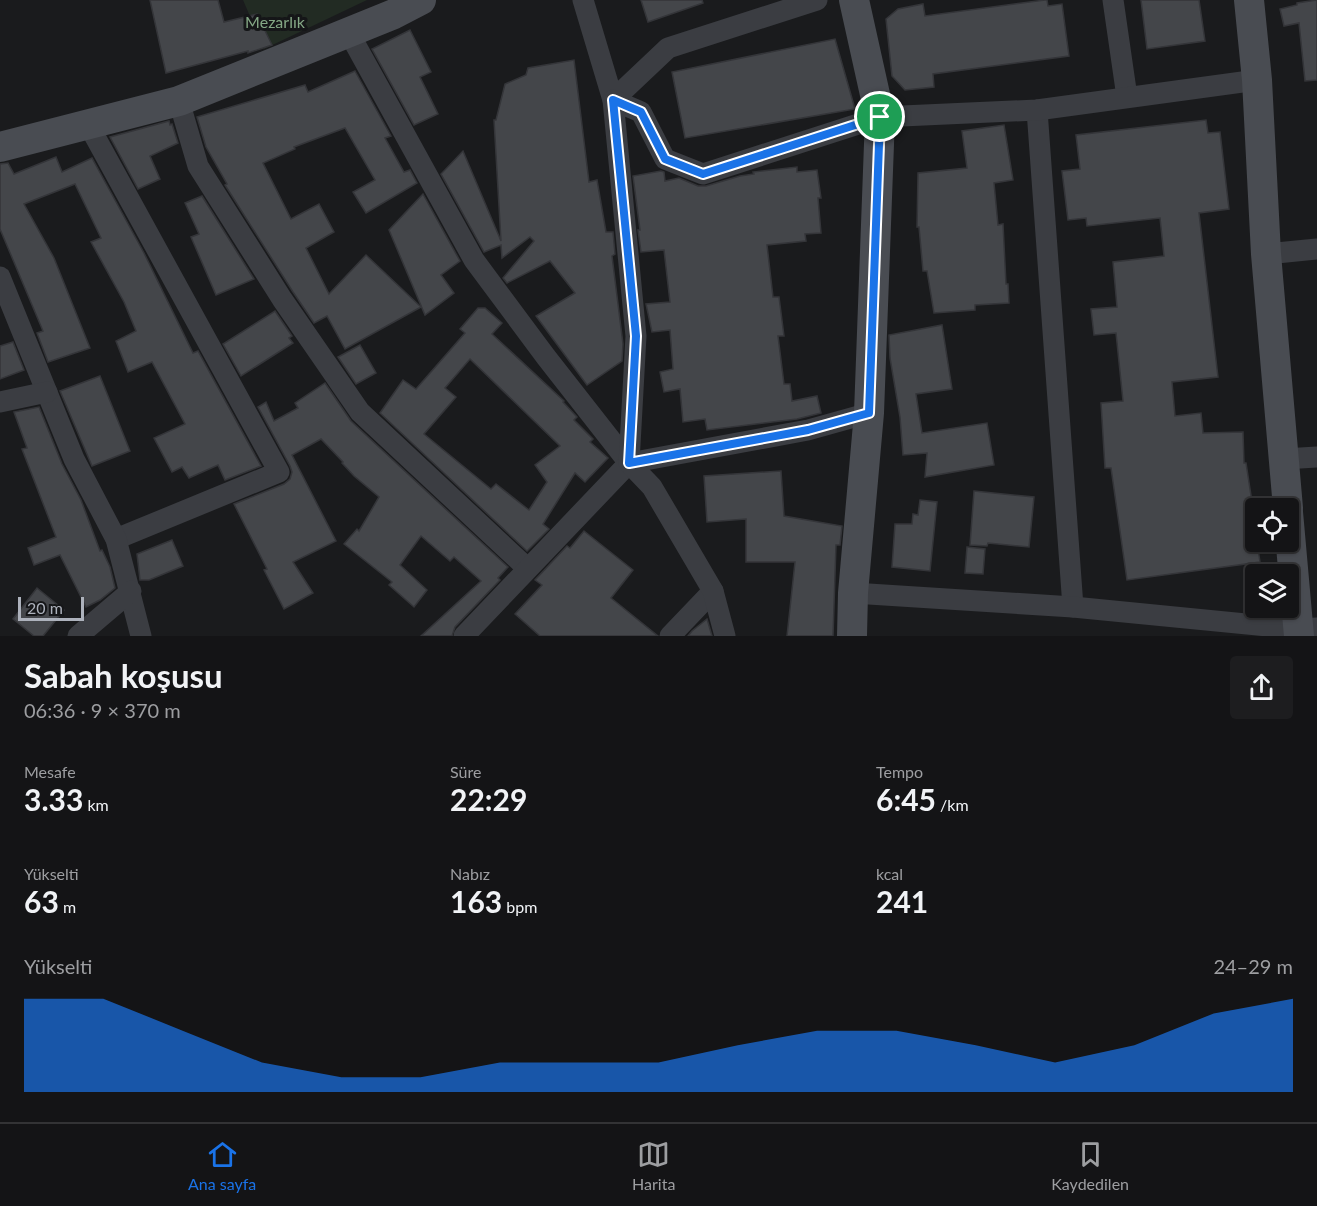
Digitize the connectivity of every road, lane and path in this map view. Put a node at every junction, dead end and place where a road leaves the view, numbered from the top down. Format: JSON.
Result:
{"nodes":[{"id":1,"x":421,"y":0,"type":"edge"},
{"id":2,"x":583,"y":0,"type":"edge"},
{"id":3,"x":817,"y":0,"type":"edge"},
{"id":4,"x":854,"y":0,"type":"edge"},
{"id":5,"x":1113,"y":0,"type":"edge"},
{"id":6,"x":1249,"y":0,"type":"edge"},
{"id":7,"x":349,"y":33,"type":"junction"},
{"id":8,"x":1257,"y":80,"type":"junction"},
{"id":9,"x":1127,"y":97,"type":"junction"},
{"id":10,"x":613,"y":100,"type":"junction"},
{"id":11,"x":179,"y":101,"type":"junction"},
{"id":12,"x":1037,"y":110,"type":"junction"},
{"id":13,"x":880,"y":117,"type":"junction"},
{"id":14,"x":88,"y":124,"type":"junction"},
{"id":15,"x":0,"y":147,"type":"edge"},
{"id":16,"x":1317,"y":249,"type":"edge"},
{"id":17,"x":1266,"y":254,"type":"junction"},
{"id":18,"x":0,"y":276,"type":"edge"},
{"id":19,"x":47,"y":392,"type":"junction"},
{"id":20,"x":0,"y":402,"type":"edge"},
{"id":21,"x":869,"y":413,"type":"junction"},
{"id":22,"x":1317,"y":457,"type":"edge"},
{"id":23,"x":1284,"y":459,"type":"junction"},
{"id":24,"x":629,"y":463,"type":"junction"},
{"id":25,"x":1287,"y":498,"type":"edge"},
{"id":26,"x":116,"y":539,"type":"junction"},
{"id":27,"x":1294,"y":552,"type":"edge"},
{"id":28,"x":527,"y":568,"type":"junction"},
{"id":29,"x":131,"y":591,"type":"junction"},
{"id":30,"x":713,"y":591,"type":"junction"},
{"id":31,"x":853,"y":593,"type":"junction"},
{"id":32,"x":1073,"y":608,"type":"junction"},
{"id":33,"x":1305,"y":631,"type":"edge"},
{"id":34,"x":78,"y":636,"type":"edge"},
{"id":35,"x":141,"y":636,"type":"edge"},
{"id":36,"x":464,"y":636,"type":"edge"},
{"id":37,"x":670,"y":636,"type":"edge"},
{"id":38,"x":725,"y":636,"type":"edge"},
{"id":39,"x":852,"y":636,"type":"edge"}],
"edges":[{"from":1,"to":7,"type":"street"},
{"from":2,"to":10,"type":"street"},
{"from":3,"to":10,"type":"street"},
{"from":4,"to":13,"type":"street"},
{"from":5,"to":9,"type":"street"},
{"from":6,"to":8,"type":"street"},
{"from":7,"to":11,"type":"street"},
{"from":7,"to":24,"type":"street"},
{"from":8,"to":9,"type":"street"},
{"from":8,"to":17,"type":"street"},
{"from":9,"to":12,"type":"street"},
{"from":10,"to":13,"type":"street"},
{"from":10,"to":24,"type":"street"},
{"from":11,"to":14,"type":"street"},
{"from":11,"to":28,"type":"street"},
{"from":12,"to":13,"type":"street"},
{"from":12,"to":32,"type":"street"},
{"from":13,"to":21,"type":"street"},
{"from":14,"to":15,"type":"street"},
{"from":14,"to":26,"type":"street"},
{"from":16,"to":17,"type":"street"},
{"from":17,"to":23,"type":"street"},
{"from":18,"to":19,"type":"street"},
{"from":19,"to":20,"type":"street"},
{"from":19,"to":26,"type":"street"},
{"from":21,"to":24,"type":"street"},
{"from":21,"to":31,"type":"street"},
{"from":22,"to":23,"type":"street"},
{"from":23,"to":25,"type":"street"},
{"from":24,"to":28,"type":"street"},
{"from":24,"to":30,"type":"street"},
{"from":26,"to":29,"type":"street"},
{"from":27,"to":33,"type":"street"},
{"from":28,"to":36,"type":"street"},
{"from":29,"to":34,"type":"street"},
{"from":29,"to":35,"type":"street"},
{"from":30,"to":37,"type":"street"},
{"from":30,"to":38,"type":"street"},
{"from":31,"to":32,"type":"street"},
{"from":31,"to":39,"type":"street"},
{"from":32,"to":33,"type":"street"}]}
